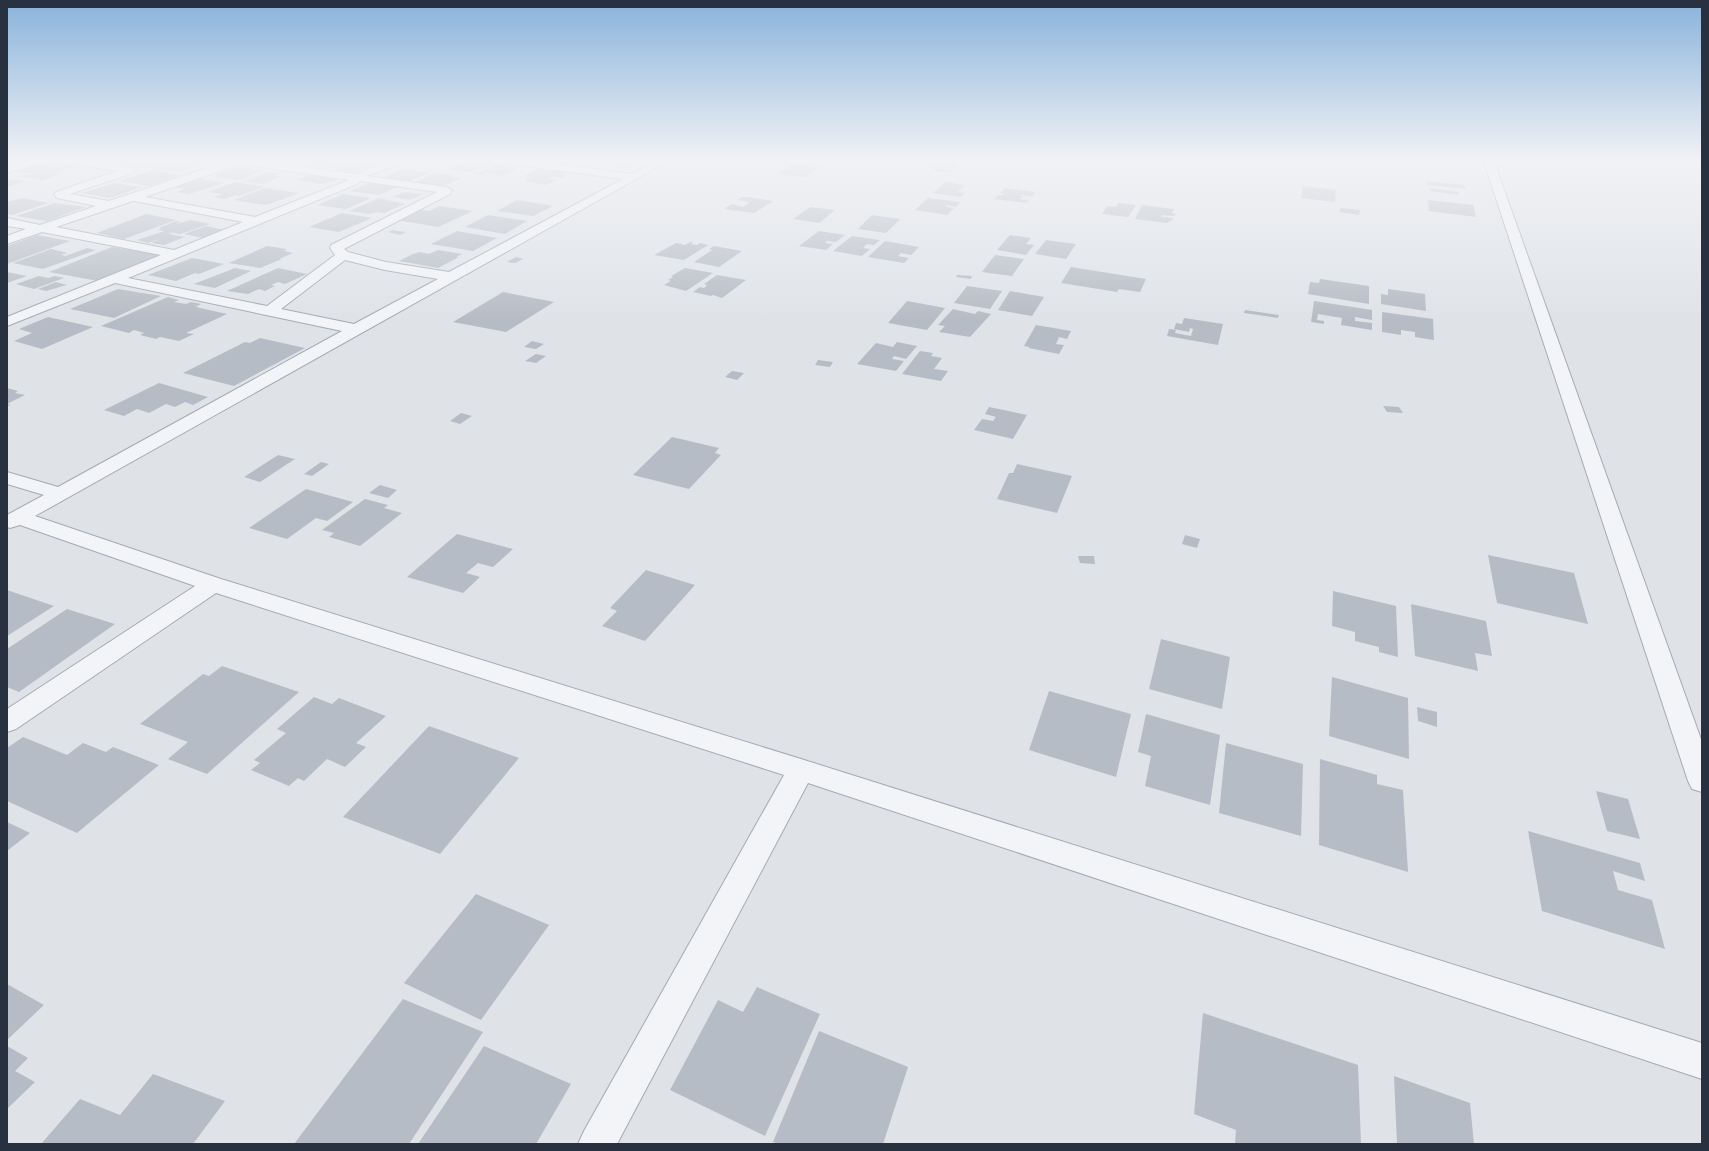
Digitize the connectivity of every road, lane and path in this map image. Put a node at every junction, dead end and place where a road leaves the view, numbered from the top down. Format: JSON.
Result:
{"nodes":[{"id":1,"x":88,"y":213,"type":"edge"},
{"id":2,"x":211,"y":213,"type":"edge"},
{"id":3,"x":277,"y":213,"type":"edge"},
{"id":4,"x":405,"y":213,"type":"edge"},
{"id":5,"x":569,"y":213,"type":"edge"},
{"id":6,"x":1506,"y":213,"type":"edge"},
{"id":7,"x":256,"y":221,"type":"junction"},
{"id":8,"x":7,"y":222,"type":"edge"},
{"id":9,"x":43,"y":228,"type":"junction"},
{"id":10,"x":7,"y":240,"type":"edge"},
{"id":11,"x":176,"y":254,"type":"junction"},
{"id":12,"x":343,"y":255,"type":"junction"},
{"id":13,"x":452,"y":277,"type":"junction"},
{"id":14,"x":114,"y":279,"type":"junction"},
{"id":15,"x":270,"y":311,"type":"junction"},
{"id":16,"x":7,"y":322,"type":"edge"},
{"id":17,"x":356,"y":330,"type":"junction"},
{"id":18,"x":7,"y":478,"type":"edge"},
{"id":19,"x":61,"y":494,"type":"junction"},
{"id":20,"x":13,"y":520,"type":"edge"},
{"id":21,"x":212,"y":584,"type":"junction"},
{"id":22,"x":7,"y":722,"type":"edge"},
{"id":23,"x":801,"y":770,"type":"junction"},
{"id":24,"x":1702,"y":781,"type":"edge"},
{"id":25,"x":1702,"y":1061,"type":"edge"},
{"id":26,"x":597,"y":1144,"type":"edge"}],
"edges":[{"from":1,"to":9,"type":"street"},
{"from":2,"to":7,"type":"street"},
{"from":3,"to":7,"type":"street"},
{"from":4,"to":12,"type":"street"},
{"from":5,"to":13,"type":"street"},
{"from":6,"to":24,"type":"street"},
{"from":7,"to":11,"type":"street"},
{"from":8,"to":9,"type":"street"},
{"from":9,"to":10,"type":"street"},
{"from":9,"to":11,"type":"street"},
{"from":11,"to":14,"type":"street"},
{"from":12,"to":13,"type":"street"},
{"from":12,"to":15,"type":"street"},
{"from":13,"to":17,"type":"street"},
{"from":14,"to":15,"type":"street"},
{"from":14,"to":16,"type":"street"},
{"from":15,"to":17,"type":"street"},
{"from":17,"to":19,"type":"street"},
{"from":18,"to":19,"type":"street"},
{"from":19,"to":20,"type":"street"},
{"from":20,"to":21,"type":"street"},
{"from":21,"to":22,"type":"street"},
{"from":21,"to":23,"type":"street"},
{"from":23,"to":25,"type":"street"},
{"from":23,"to":26,"type":"street"}]}
